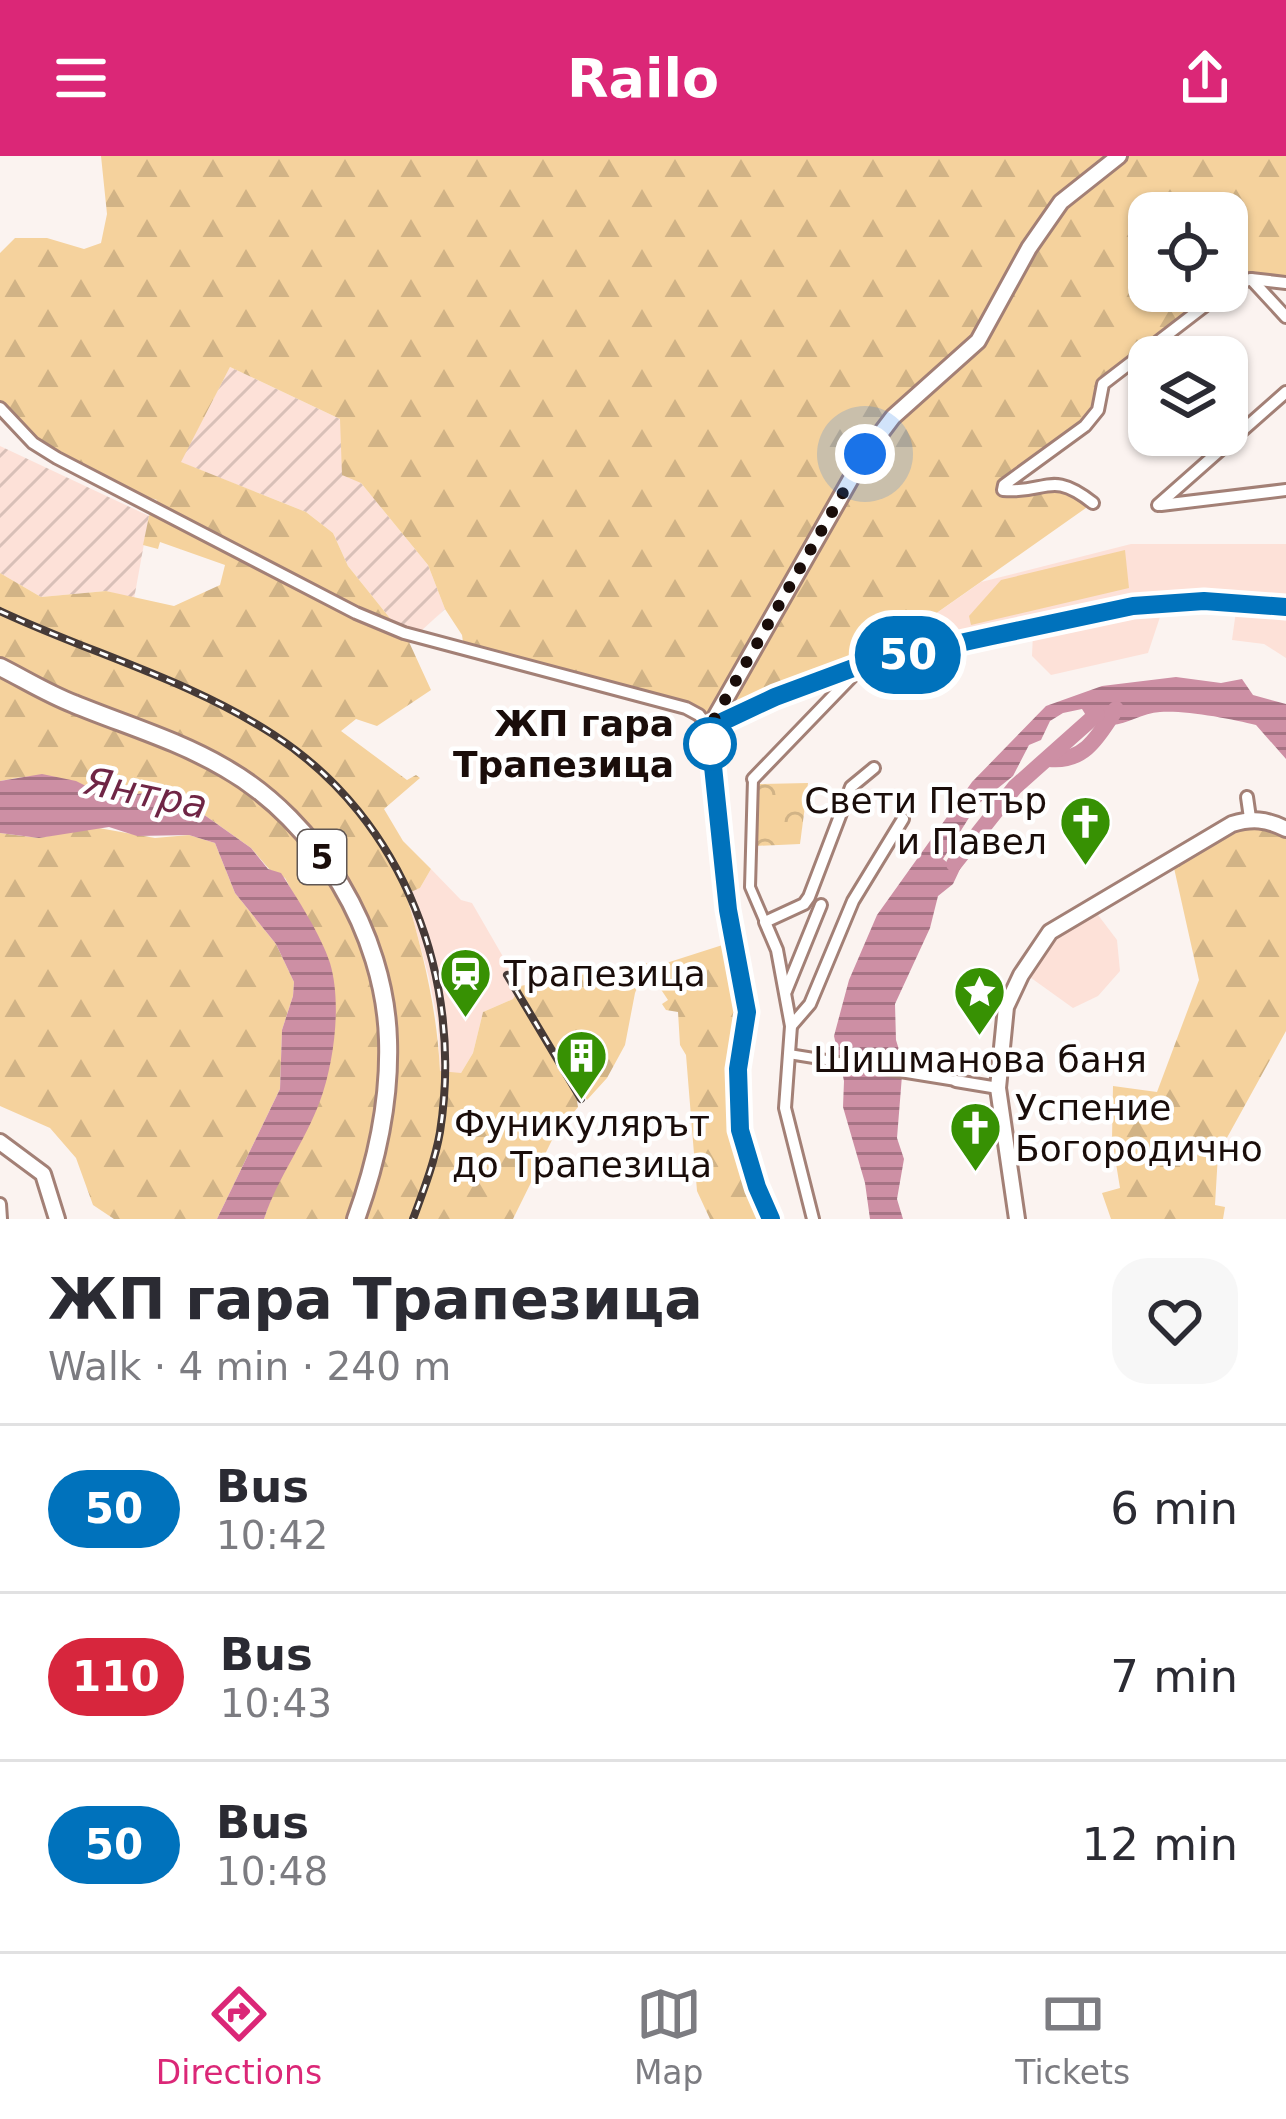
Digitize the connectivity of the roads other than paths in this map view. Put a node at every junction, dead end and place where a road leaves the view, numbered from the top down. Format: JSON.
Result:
{"nodes":[{"id":1,"x":1119,"y":156,"type":"edge"},
{"id":2,"x":1250,"y":279,"type":"joint"},
{"id":3,"x":1286,"y":283,"type":"edge"},
{"id":4,"x":1196,"y":312,"type":"edge"},
{"id":5,"x":1286,"y":317,"type":"edge"},
{"id":6,"x":1286,"y":392,"type":"edge"},
{"id":7,"x":0,"y":408,"type":"edge"},
{"id":8,"x":1286,"y":490,"type":"edge"},
{"id":9,"x":1094,"y":503,"type":"dead end"},
{"id":10,"x":1286,"y":607,"type":"edge"},
{"id":11,"x":864,"y":664,"type":"junction"},
{"id":12,"x":0,"y":667,"type":"edge"},
{"id":13,"x":709,"y":728,"type":"junction"},
{"id":14,"x":874,"y":768,"type":"dead end"},
{"id":15,"x":753,"y":779,"type":"joint"},
{"id":16,"x":1247,"y":797,"type":"dead end"},
{"id":17,"x":1250,"y":818,"type":"junction"},
{"id":18,"x":903,"y":819,"type":"dead end"},
{"id":19,"x":1286,"y":829,"type":"edge"},
{"id":20,"x":821,"y":905,"type":"dead end"},
{"id":21,"x":765,"y":922,"type":"junction"},
{"id":22,"x":786,"y":991,"type":"junction"},
{"id":23,"x":791,"y":1026,"type":"junction"},
{"id":24,"x":789,"y":1054,"type":"junction"},
{"id":25,"x":956,"y":1081,"type":"joint"},
{"id":26,"x":998,"y":1088,"type":"junction"},
{"id":27,"x":0,"y":1142,"type":"edge"},
{"id":28,"x":0,"y":1204,"type":"edge"},
{"id":29,"x":1,"y":1219,"type":"edge"},
{"id":30,"x":57,"y":1219,"type":"edge"},
{"id":31,"x":356,"y":1219,"type":"edge"},
{"id":32,"x":771,"y":1219,"type":"edge"},
{"id":33,"x":813,"y":1219,"type":"edge"},
{"id":34,"x":1017,"y":1219,"type":"edge"}],
"edges":[{"from":1,"to":13,"type":"street"},
{"from":2,"to":3,"type":"street"},
{"from":2,"to":5,"type":"street"},
{"from":4,"to":9,"type":"street"},
{"from":6,"to":8,"type":"street"},
{"from":7,"to":13,"type":"street"},
{"from":10,"to":11,"type":"street"},
{"from":11,"to":13,"type":"street"},
{"from":11,"to":15,"type":"street"},
{"from":12,"to":31,"type":"main road","number":"5"},
{"from":13,"to":32,"type":"street"},
{"from":14,"to":21,"type":"street"},
{"from":15,"to":21,"type":"street"},
{"from":16,"to":17,"type":"street"},
{"from":17,"to":19,"type":"street"},
{"from":17,"to":26,"type":"street"},
{"from":18,"to":23,"type":"street"},
{"from":20,"to":22,"type":"street"},
{"from":21,"to":22,"type":"street"},
{"from":22,"to":23,"type":"street"},
{"from":23,"to":24,"type":"street"},
{"from":24,"to":25,"type":"street"},
{"from":24,"to":33,"type":"street"},
{"from":25,"to":26,"type":"street"},
{"from":26,"to":34,"type":"street"},
{"from":27,"to":30,"type":"street"},
{"from":28,"to":29,"type":"street"}]}
